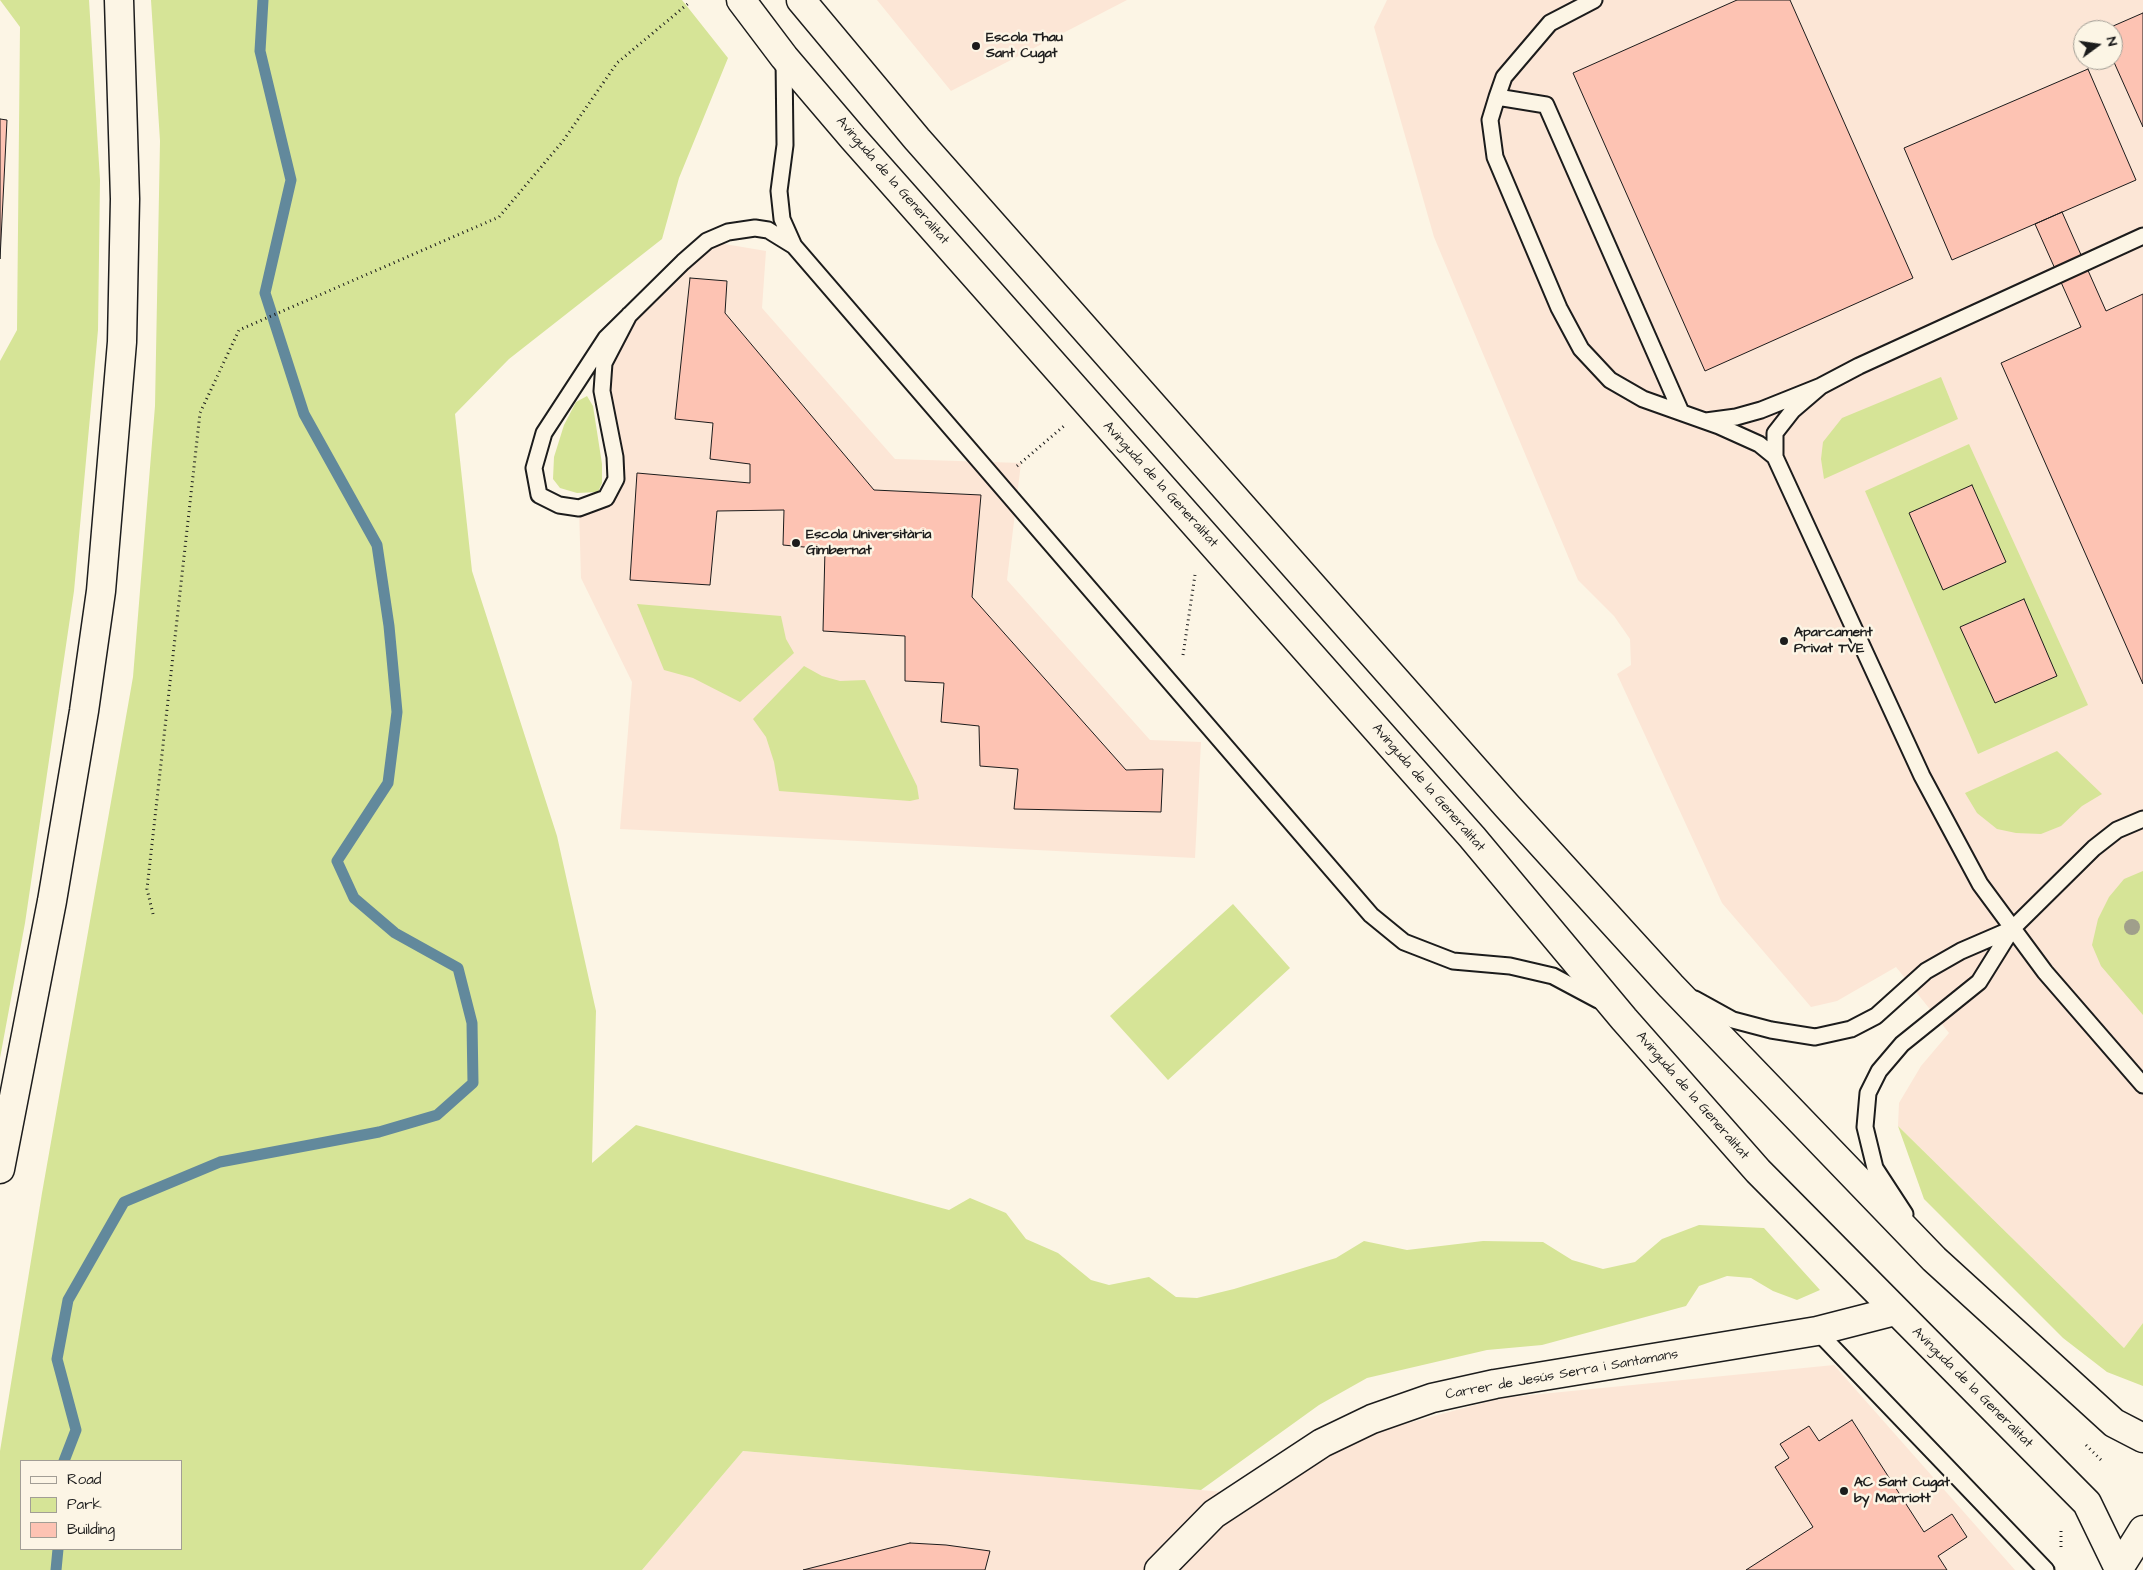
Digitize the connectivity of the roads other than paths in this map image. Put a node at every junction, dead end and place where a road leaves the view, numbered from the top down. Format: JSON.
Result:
{"nodes":[{"id":1,"x":119,"y":0,"type":"edge"},
{"id":2,"x":740,"y":0,"type":"edge"},
{"id":3,"x":801,"y":0,"type":"edge"},
{"id":4,"x":1594,"y":0,"type":"edge"},
{"id":5,"x":784,"y":57,"type":"junction"},
{"id":6,"x":1497,"y":97,"type":"junction"},
{"id":7,"x":2143,"y":236,"type":"edge"},
{"id":8,"x":794,"y":246,"type":"junction"},
{"id":9,"x":629,"y":315,"type":"junction"},
{"id":10,"x":1822,"y":386,"type":"junction"},
{"id":11,"x":1681,"y":412,"type":"junction"},
{"id":12,"x":1706,"y":421,"type":"junction"},
{"id":13,"x":1775,"y":458,"type":"junction"},
{"id":14,"x":2143,"y":819,"type":"edge"},
{"id":15,"x":2012,"y":928,"type":"junction"},
{"id":16,"x":1671,"y":986,"type":"junction"},
{"id":17,"x":1624,"y":1019,"type":"junction"},
{"id":18,"x":2143,"y":1085,"type":"edge"},
{"id":19,"x":0,"y":1170,"type":"edge"},
{"id":20,"x":1934,"y":1259,"type":"junction"},
{"id":21,"x":1895,"y":1311,"type":"junction"},
{"id":22,"x":1817,"y":1331,"type":"junction"},
{"id":23,"x":2143,"y":1438,"type":"edge"},
{"id":24,"x":2143,"y":1530,"type":"edge"},
{"id":25,"x":1159,"y":1570,"type":"edge"},
{"id":26,"x":2046,"y":1570,"type":"edge"},
{"id":27,"x":2119,"y":1570,"type":"edge"}],
"edges":[{"from":1,"to":19,"type":"main road"},
{"from":2,"to":5,"type":"main road","name":"Avinguda de la Generalitat"},
{"from":3,"to":16,"type":"main road"},
{"from":4,"to":6,"type":"lane"},
{"from":5,"to":8,"type":"lane"},
{"from":5,"to":17,"type":"main road","name":"Avinguda de la Generalitat"},
{"from":6,"to":11,"type":"lane"},
{"from":6,"to":11,"type":"lane"},
{"from":7,"to":10,"type":"lane"},
{"from":8,"to":9,"type":"lane"},
{"from":8,"to":17,"type":"lane"},
{"from":9,"to":9,"type":"lane"},
{"from":10,"to":12,"type":"lane"},
{"from":10,"to":13,"type":"lane"},
{"from":11,"to":12,"type":"lane"},
{"from":12,"to":13,"type":"lane"},
{"from":13,"to":15,"type":"lane"},
{"from":14,"to":15,"type":"lane"},
{"from":15,"to":16,"type":"lane"},
{"from":15,"to":18,"type":"lane"},
{"from":15,"to":20,"type":"lane"},
{"from":16,"to":20,"type":"main road"},
{"from":17,"to":21,"type":"main road","name":"Avinguda de la Generalitat"},
{"from":20,"to":23,"type":"main road"},
{"from":21,"to":22,"type":"main road","name":"Carrer de Jesús Serra i Santamans"},
{"from":21,"to":27,"type":"main road","name":"Avinguda de la Generalitat"},
{"from":22,"to":25,"type":"main road","name":"Carrer de Jesús Serra i Santamans"},
{"from":22,"to":26,"type":"lane"},
{"from":24,"to":27,"type":"main road"}]}
